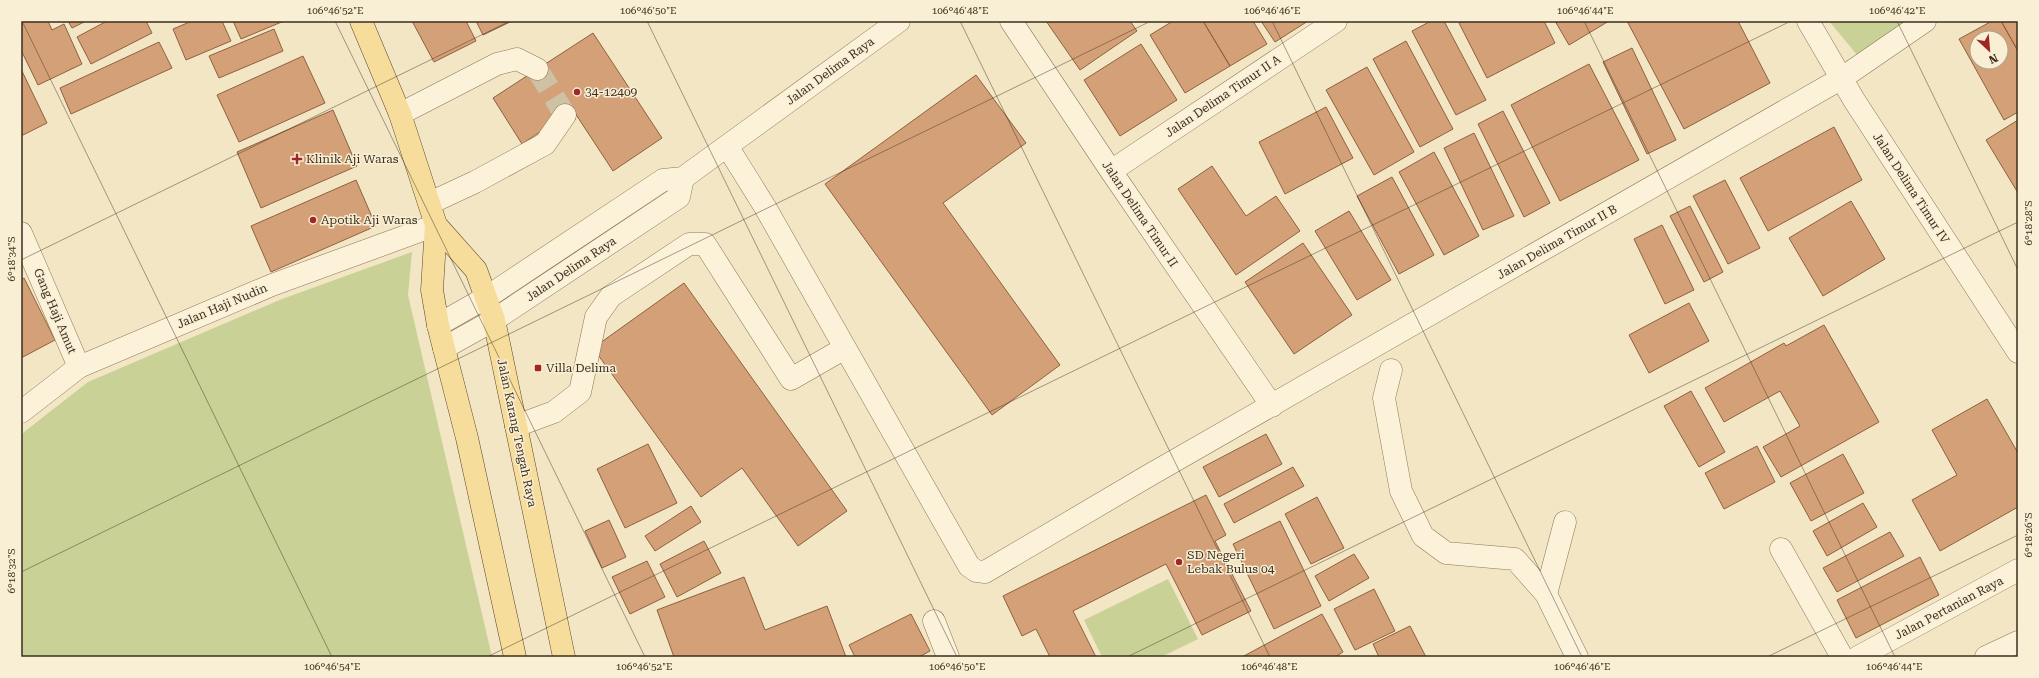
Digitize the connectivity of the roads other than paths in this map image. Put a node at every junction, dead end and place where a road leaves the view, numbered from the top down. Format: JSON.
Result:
{"nodes":[{"id":1,"x":361,"y":21,"type":"edge"},
{"id":2,"x":899,"y":21,"type":"edge"},
{"id":3,"x":1010,"y":21,"type":"edge"},
{"id":4,"x":1336,"y":21,"type":"edge"},
{"id":5,"x":1808,"y":21,"type":"edge"},
{"id":6,"x":1925,"y":21,"type":"edge"},
{"id":7,"x":537,"y":69,"type":"tunnel mouth"},
{"id":8,"x":1842,"y":78,"type":"junction"},
{"id":9,"x":400,"y":114,"type":"junction"},
{"id":10,"x":565,"y":115,"type":"dead end"},
{"id":11,"x":727,"y":146,"type":"junction"},
{"id":12,"x":1110,"y":172,"type":"junction"},
{"id":13,"x":687,"y":175,"type":"junction"},
{"id":14,"x":430,"y":203,"type":"junction"},
{"id":15,"x":436,"y":225,"type":"junction"},
{"id":16,"x":21,"y":233,"type":"edge"},
{"id":17,"x":487,"y":296,"type":"junction"},
{"id":18,"x":494,"y":320,"type":"junction"},
{"id":19,"x":438,"y":325,"type":"junction"},
{"id":20,"x":444,"y":348,"type":"junction"},
{"id":21,"x":845,"y":348,"type":"junction"},
{"id":22,"x":2018,"y":352,"type":"edge"},
{"id":23,"x":79,"y":367,"type":"junction"},
{"id":24,"x":1391,"y":370,"type":"dead end"},
{"id":25,"x":1272,"y":406,"type":"junction"},
{"id":26,"x":21,"y":412,"type":"edge"},
{"id":27,"x":516,"y":426,"type":"junction"},
{"id":28,"x":1565,"y":522,"type":"dead end"},
{"id":29,"x":1781,"y":549,"type":"dead end"},
{"id":30,"x":2018,"y":570,"type":"edge"},
{"id":31,"x":1546,"y":594,"type":"junction"},
{"id":32,"x":934,"y":621,"type":"dead end"},
{"id":33,"x":2018,"y":642,"type":"edge"},
{"id":34,"x":515,"y":657,"type":"edge"},
{"id":35,"x":564,"y":657,"type":"edge"},
{"id":36,"x":948,"y":657,"type":"edge"},
{"id":37,"x":1577,"y":657,"type":"edge"},
{"id":38,"x":1842,"y":657,"type":"edge"},
{"id":39,"x":1858,"y":657,"type":"edge"},
{"id":40,"x":1986,"y":657,"type":"edge"}],
"edges":[{"from":1,"to":9,"type":"main road","name":"Jalan Karang Tengah Raya"},
{"from":2,"to":11,"type":"street","name":"Jalan Delima Raya"},
{"from":3,"to":12,"type":"street","name":"Jalan Delima Timur II"},
{"from":4,"to":12,"type":"street","name":"Jalan Delima Timur II A"},
{"from":5,"to":8,"type":"street","name":"Jalan Delima Timur IV"},
{"from":6,"to":8,"type":"street","name":"Jalan Delima Timur II B"},
{"from":7,"to":9,"type":"street"},
{"from":8,"to":22,"type":"street","name":"Jalan Delima Timur IV"},
{"from":8,"to":25,"type":"street","name":"Jalan Delima Timur II B"},
{"from":9,"to":14,"type":"main road","name":"Jalan Karang Tengah Raya"},
{"from":10,"to":14,"type":"street"},
{"from":11,"to":13,"type":"street","name":"Jalan Delima Raya"},
{"from":11,"to":21,"type":"street"},
{"from":12,"to":25,"type":"street","name":"Jalan Delima Timur II"},
{"from":13,"to":17,"type":"street","name":"Jalan Delima Raya"},
{"from":13,"to":18,"type":"street","name":"Jalan Delima Raya"},
{"from":14,"to":15,"type":"main road","name":"Jalan Karang Tengah Raya"},
{"from":15,"to":17,"type":"main road","name":"Jalan Karang Tengah Raya"},
{"from":15,"to":19,"type":"main road","name":"Jalan Karang Tengah Raya"},
{"from":15,"to":23,"type":"street","name":"Jalan Haji Nudin"},
{"from":16,"to":23,"type":"street","name":"Gang Haji Amut"},
{"from":17,"to":18,"type":"main road","name":"Jalan Karang Tengah Raya"},
{"from":17,"to":19,"type":"street","name":"Jalan Delima Raya"},
{"from":18,"to":20,"type":"street","name":"Jalan Delima Raya"},
{"from":18,"to":27,"type":"main road","name":"Jalan Karang Tengah Raya"},
{"from":19,"to":20,"type":"main road","name":"Jalan Karang Tengah Raya"},
{"from":20,"to":34,"type":"main road","name":"Jalan Karang Tengah Raya"},
{"from":21,"to":25,"type":"street","name":"Jalan Delima Timur II B"},
{"from":21,"to":27,"type":"street"},
{"from":23,"to":26,"type":"street","name":"Jalan Haji Nudin"},
{"from":24,"to":31,"type":"street"},
{"from":27,"to":35,"type":"main road","name":"Jalan Karang Tengah Raya"},
{"from":28,"to":31,"type":"street"},
{"from":29,"to":38,"type":"street"},
{"from":30,"to":39,"type":"street","name":"Jalan Pertanian Raya"},
{"from":31,"to":37,"type":"street"},
{"from":32,"to":36,"type":"street"},
{"from":33,"to":40,"type":"street"}]}
